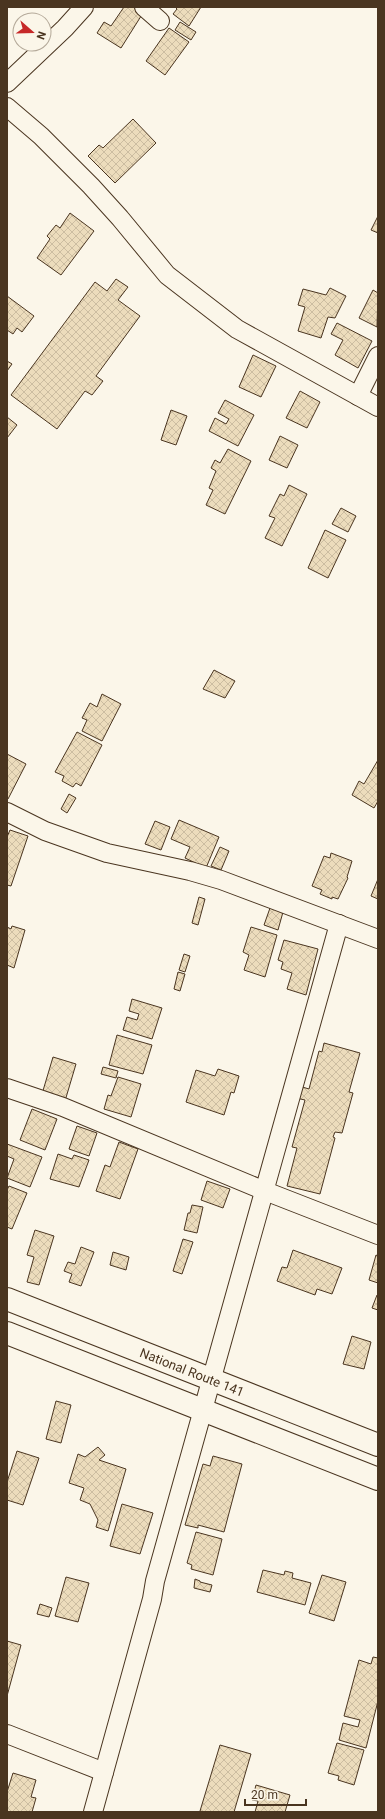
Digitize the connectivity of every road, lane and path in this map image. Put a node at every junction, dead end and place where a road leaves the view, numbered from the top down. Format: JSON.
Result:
{"nodes":[{"id":1,"x":84,"y":7,"type":"edge"},
{"id":2,"x":144,"y":7,"type":"edge"},
{"id":3,"x":160,"y":20,"type":"dead end"},
{"id":4,"x":7,"y":83,"type":"edge"},
{"id":5,"x":7,"y":108,"type":"edge"},
{"id":6,"x":378,"y":356,"type":"edge"},
{"id":7,"x":358,"y":396,"type":"junction"},
{"id":8,"x":378,"y":407,"type":"edge"},
{"id":9,"x":7,"y":812,"type":"edge"},
{"id":10,"x":339,"y":924,"type":"junction"},
{"id":11,"x":378,"y":940,"type":"edge"},
{"id":12,"x":7,"y":1088,"type":"edge"},
{"id":13,"x":265,"y":1191,"type":"junction"},
{"id":14,"x":378,"y":1235,"type":"edge"},
{"id":15,"x":7,"y":1299,"type":"edge"},
{"id":16,"x":7,"y":1333,"type":"edge"},
{"id":17,"x":212,"y":1380,"type":"junction"},
{"id":18,"x":203,"y":1410,"type":"junction"},
{"id":19,"x":378,"y":1446,"type":"edge"},
{"id":20,"x":378,"y":1479,"type":"edge"},
{"id":21,"x":7,"y":1734,"type":"edge"},
{"id":22,"x":104,"y":1772,"type":"junction"},
{"id":23,"x":93,"y":1812,"type":"edge"}],
"edges":[{"from":1,"to":4,"type":"street"},
{"from":2,"to":3,"type":"street"},
{"from":5,"to":7,"type":"street"},
{"from":6,"to":7,"type":"street"},
{"from":7,"to":8,"type":"street"},
{"from":9,"to":10,"type":"street"},
{"from":10,"to":11,"type":"street"},
{"from":10,"to":13,"type":"street"},
{"from":12,"to":13,"type":"street"},
{"from":13,"to":14,"type":"street"},
{"from":13,"to":17,"type":"street"},
{"from":15,"to":17,"type":"highway","name":"National Route 141"},
{"from":16,"to":18,"type":"highway"},
{"from":17,"to":18,"type":"street"},
{"from":17,"to":19,"type":"highway","name":"National Route 141"},
{"from":18,"to":20,"type":"highway"},
{"from":18,"to":22,"type":"street"},
{"from":21,"to":22,"type":"street"},
{"from":22,"to":23,"type":"street"}]}
